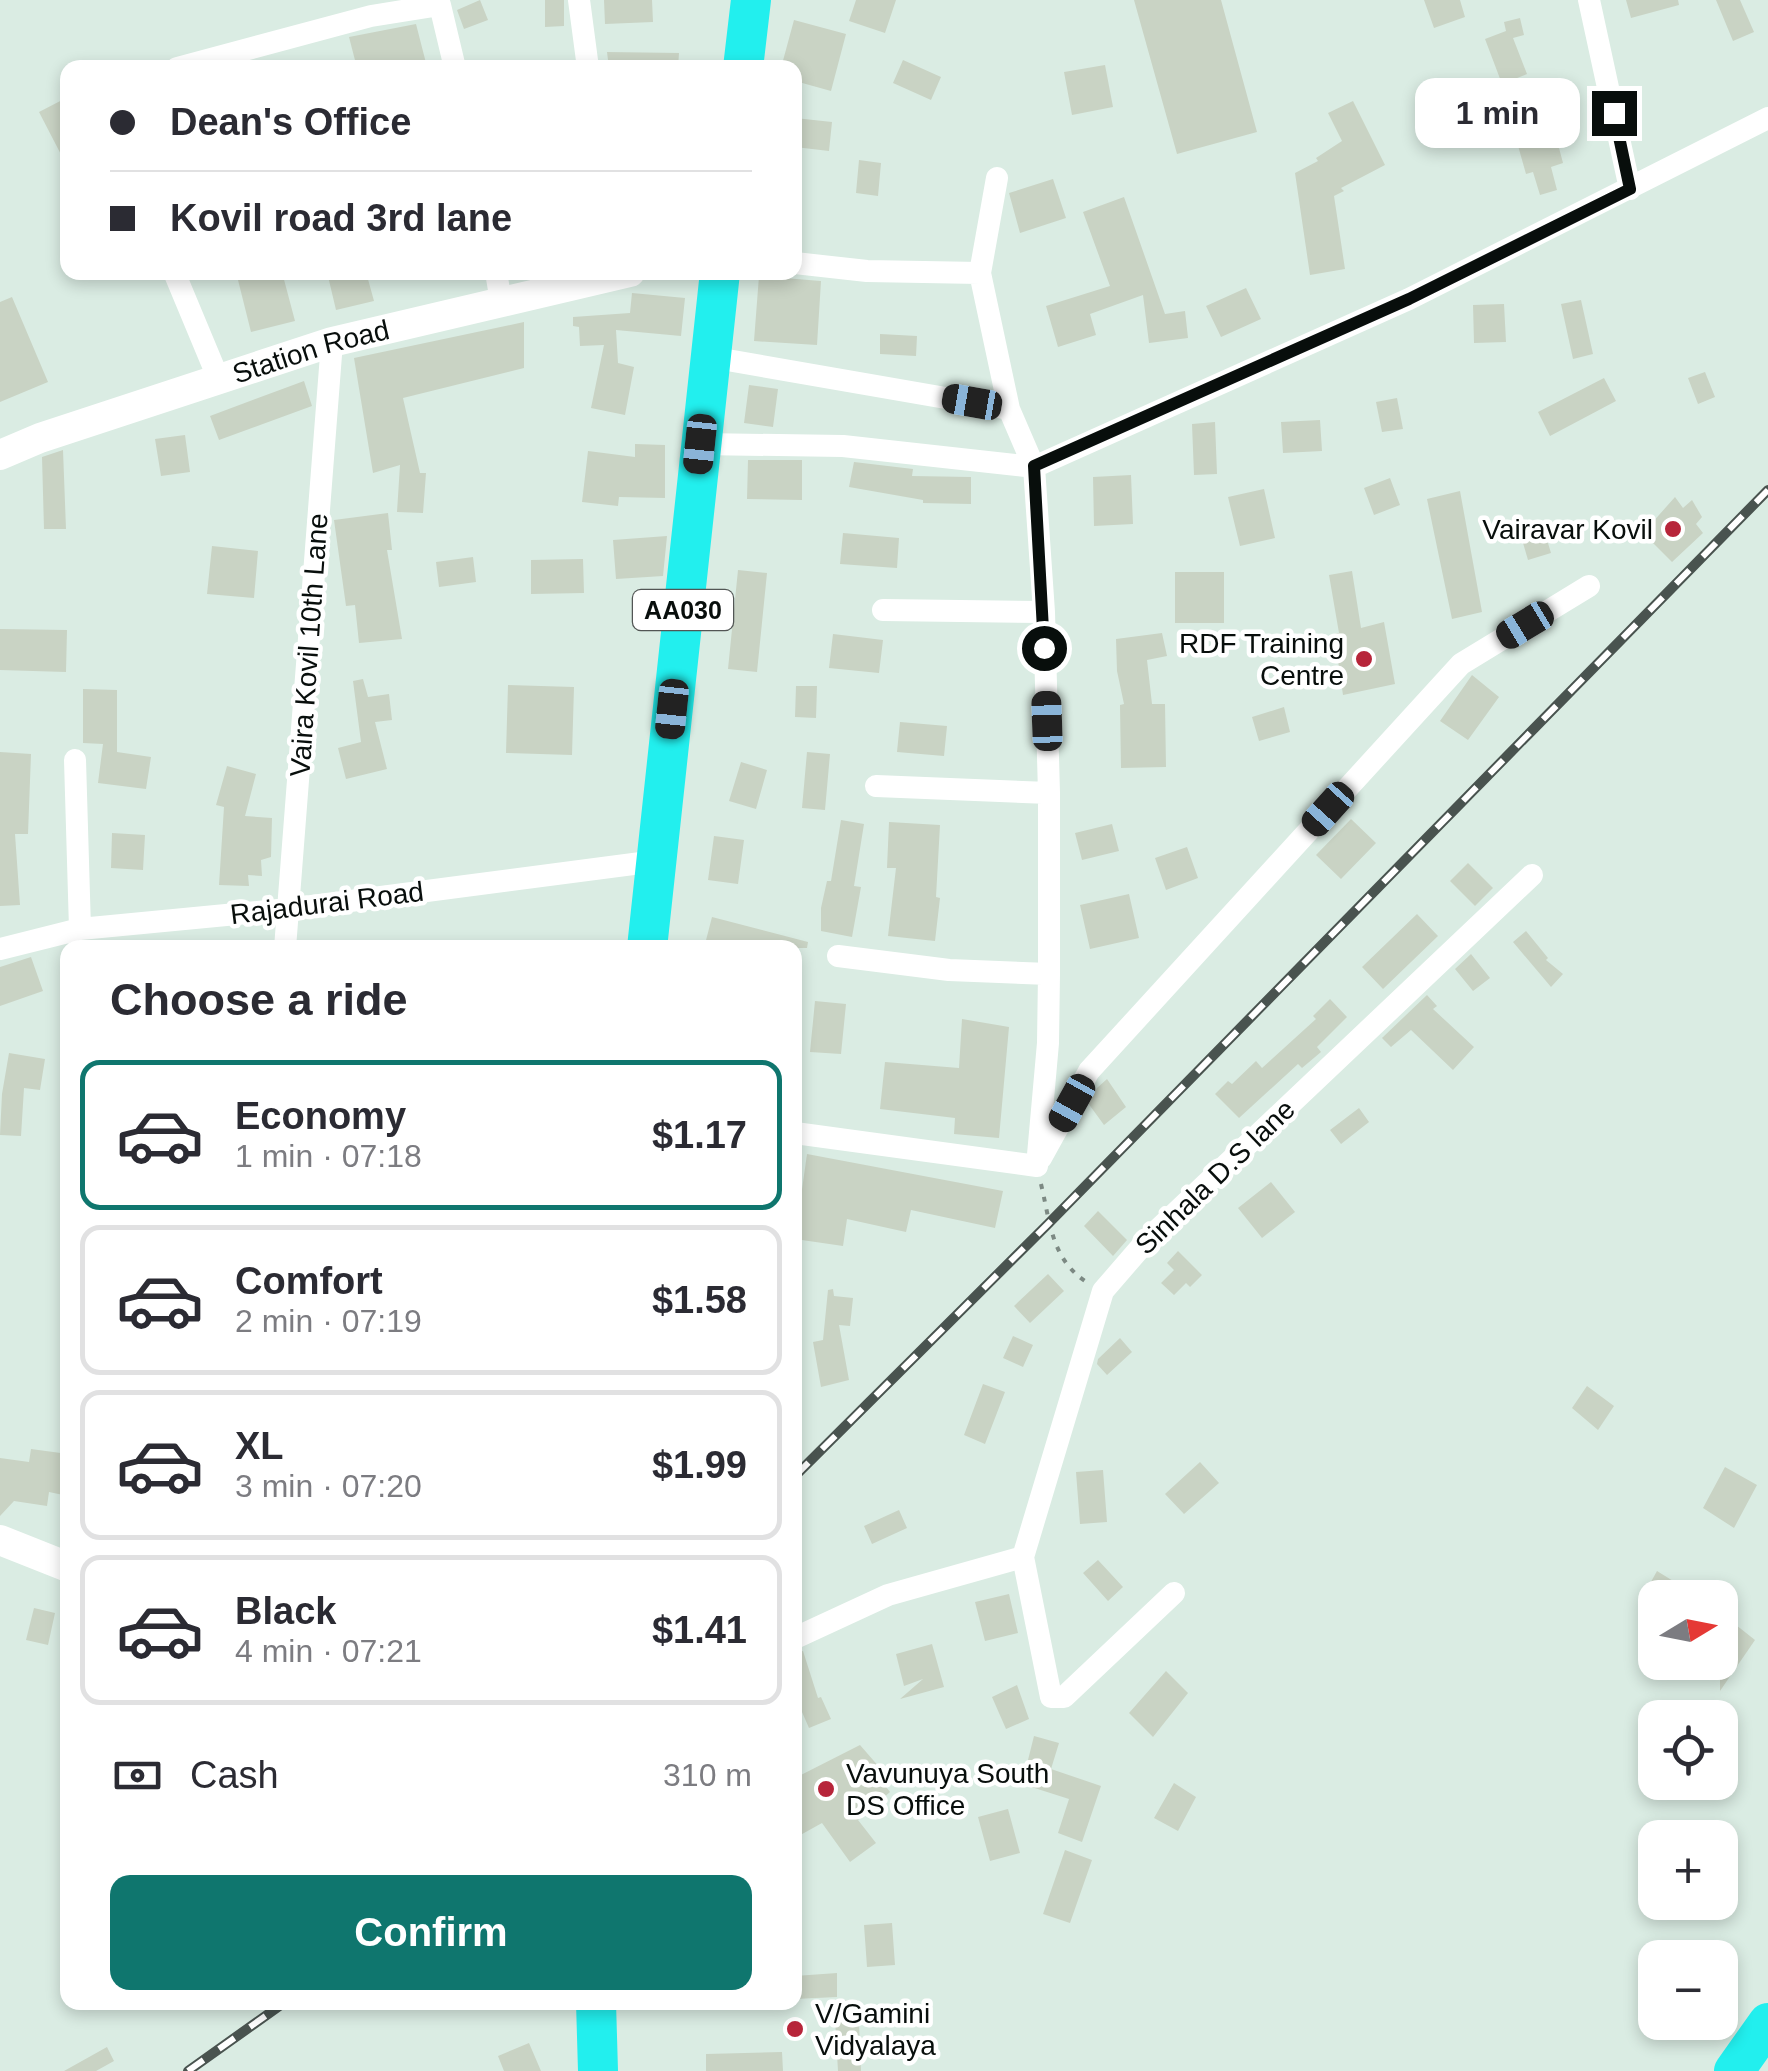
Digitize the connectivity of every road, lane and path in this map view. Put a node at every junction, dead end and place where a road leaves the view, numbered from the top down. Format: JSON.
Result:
{"nodes":[{"id":1,"x":579,"y":0,"type":"edge"},
{"id":2,"x":751,"y":0,"type":"edge"},
{"id":3,"x":1589,"y":0,"type":"edge"},
{"id":4,"x":439,"y":2,"type":"edge"},
{"id":5,"x":207,"y":60,"type":"edge"},
{"id":6,"x":452,"y":60,"type":"edge"},
{"id":7,"x":587,"y":60,"type":"edge"},
{"id":8,"x":744,"y":60,"type":"edge"},
{"id":9,"x":1768,"y":118,"type":"edge"},
{"id":10,"x":997,"y":178,"type":"dead end"},
{"id":11,"x":1630,"y":189,"type":"junction"},
{"id":12,"x":802,"y":265,"type":"edge"},
{"id":13,"x":980,"y":273,"type":"junction"},
{"id":14,"x":177,"y":280,"type":"edge"},
{"id":15,"x":563,"y":280,"type":"edge"},
{"id":16,"x":719,"y":280,"type":"edge"},
{"id":17,"x":498,"y":287,"type":"edge"},
{"id":18,"x":332,"y":342,"type":"junction"},
{"id":19,"x":710,"y":357,"type":"junction"},
{"id":20,"x":218,"y":380,"type":"junction"},
{"id":21,"x":1009,"y":409,"type":"junction"},
{"id":22,"x":700,"y":444,"type":"junction"},
{"id":23,"x":0,"y":455,"type":"edge"},
{"id":24,"x":1034,"y":466,"type":"junction"},
{"id":25,"x":1590,"y":586,"type":"dead end"},
{"id":26,"x":883,"y":610,"type":"dead end"},
{"id":27,"x":1044,"y":612,"type":"junction"},
{"id":28,"x":76,"y":760,"type":"dead end"},
{"id":29,"x":876,"y":786,"type":"dead end"},
{"id":30,"x":1049,"y":793,"type":"junction"},
{"id":31,"x":656,"y":861,"type":"junction"},
{"id":32,"x":1532,"y":875,"type":"dead end"},
{"id":33,"x":289,"y":909,"type":"junction"},
{"id":34,"x":80,"y":930,"type":"junction"},
{"id":35,"x":286,"y":940,"type":"edge"},
{"id":36,"x":649,"y":940,"type":"edge"},
{"id":37,"x":0,"y":950,"type":"edge"},
{"id":38,"x":838,"y":956,"type":"dead end"},
{"id":39,"x":1048,"y":974,"type":"junction"},
{"id":40,"x":802,"y":1135,"type":"edge"},
{"id":41,"x":1037,"y":1166,"type":"junction"},
{"id":42,"x":1103,"y":1290,"type":"junction"},
{"id":43,"x":0,"y":1540,"type":"edge"},
{"id":44,"x":1023,"y":1557,"type":"junction"},
{"id":45,"x":60,"y":1565,"type":"edge"},
{"id":46,"x":1174,"y":1592,"type":"dead end"},
{"id":47,"x":802,"y":1635,"type":"edge"},
{"id":48,"x":596,"y":2010,"type":"edge"},
{"id":49,"x":1768,"y":2023,"type":"edge"},
{"id":50,"x":598,"y":2071,"type":"edge"},
{"id":51,"x":1734,"y":2071,"type":"edge"}],
"edges":[{"from":1,"to":7,"type":"street"},
{"from":2,"to":8,"type":"highway"},
{"from":3,"to":11,"type":"street"},
{"from":4,"to":5,"type":"street"},
{"from":4,"to":6,"type":"street"},
{"from":9,"to":11,"type":"street"},
{"from":10,"to":13,"type":"street"},
{"from":11,"to":24,"type":"street"},
{"from":12,"to":13,"type":"street"},
{"from":13,"to":21,"type":"street"},
{"from":14,"to":20,"type":"street"},
{"from":15,"to":17,"type":"main road","name":"Station Road"},
{"from":16,"to":19,"type":"highway","number":"AA030"},
{"from":17,"to":18,"type":"main road","name":"Station Road"},
{"from":18,"to":20,"type":"main road","name":"Station Road"},
{"from":18,"to":33,"type":"street","name":"Vaira Kovil 10th Lane"},
{"from":19,"to":21,"type":"street"},
{"from":19,"to":22,"type":"highway","number":"AA030"},
{"from":20,"to":23,"type":"main road","name":"Station Road"},
{"from":21,"to":24,"type":"street"},
{"from":22,"to":24,"type":"street"},
{"from":22,"to":31,"type":"highway","number":"AA030"},
{"from":24,"to":27,"type":"street"},
{"from":25,"to":41,"type":"street"},
{"from":26,"to":27,"type":"street"},
{"from":27,"to":30,"type":"street"},
{"from":28,"to":34,"type":"street"},
{"from":29,"to":30,"type":"street"},
{"from":30,"to":39,"type":"street"},
{"from":31,"to":33,"type":"street","name":"Rajadurai Road"},
{"from":31,"to":36,"type":"highway","number":"AA030"},
{"from":32,"to":42,"type":"street","name":"Sinhala D.S lane"},
{"from":33,"to":34,"type":"street","name":"Rajadurai Road"},
{"from":33,"to":35,"type":"street","name":"Vaira Kovil 10th Lane"},
{"from":34,"to":37,"type":"street","name":"Rajadurai Road"},
{"from":38,"to":39,"type":"street"},
{"from":39,"to":41,"type":"street"},
{"from":40,"to":41,"type":"street"},
{"from":41,"to":42,"type":"path"},
{"from":42,"to":44,"type":"street","name":"Sinhala D.S lane"},
{"from":43,"to":45,"type":"main road"},
{"from":44,"to":46,"type":"street","name":"Sinhala D.S lane"},
{"from":44,"to":47,"type":"street"},
{"from":48,"to":50,"type":"highway"},
{"from":49,"to":51,"type":"highway"}]}
